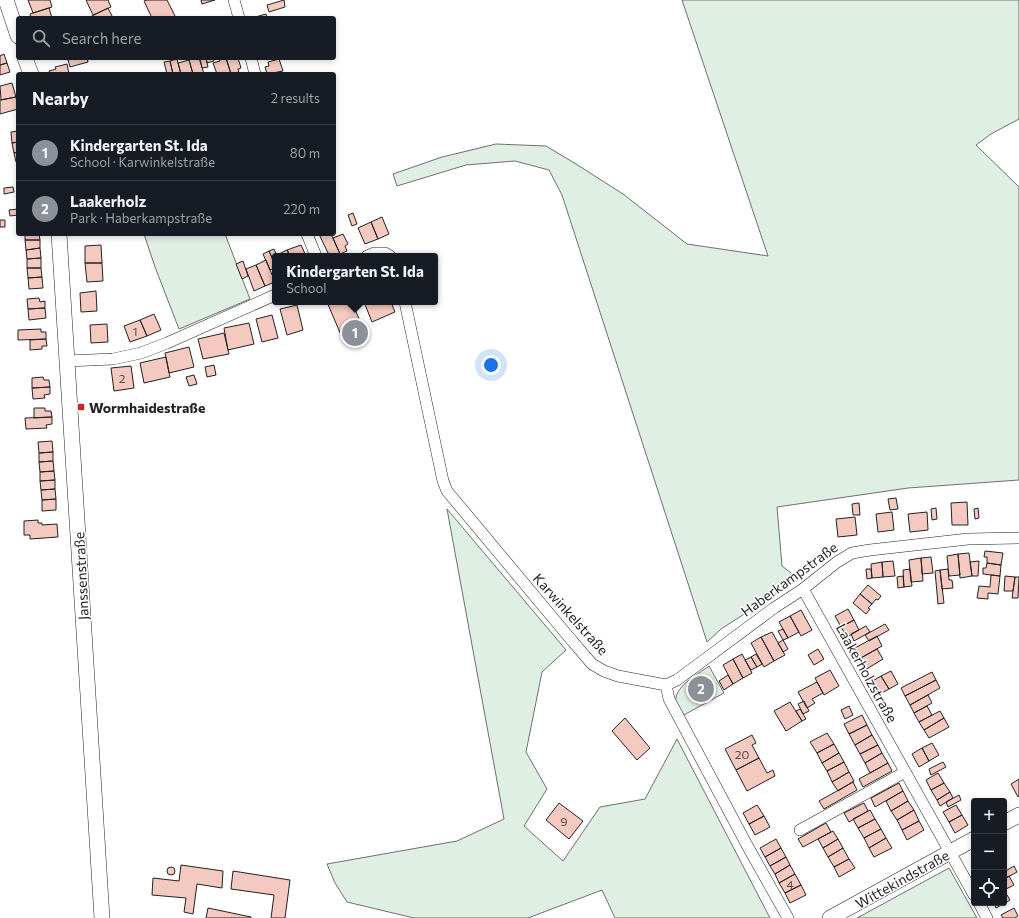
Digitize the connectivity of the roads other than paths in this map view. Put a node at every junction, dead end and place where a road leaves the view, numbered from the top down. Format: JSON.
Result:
{"nodes":[{"id":1,"x":6,"y":0,"type":"edge"},
{"id":2,"x":234,"y":0,"type":"edge"},
{"id":3,"x":238,"y":16,"type":"edge"},
{"id":4,"x":16,"y":30,"type":"edge"},
{"id":5,"x":26,"y":60,"type":"edge"},
{"id":6,"x":252,"y":60,"type":"edge"},
{"id":7,"x":30,"y":72,"type":"edge"},
{"id":8,"x":254,"y":72,"type":"edge"},
{"id":9,"x":59,"y":236,"type":"edge"},
{"id":10,"x":308,"y":236,"type":"edge"},
{"id":11,"x":315,"y":253,"type":"edge"},
{"id":12,"x":272,"y":296,"type":"edge"},
{"id":13,"x":406,"y":305,"type":"edge"},
{"id":14,"x":67,"y":361,"type":"junction"},
{"id":15,"x":1019,"y":538,"type":"edge"},
{"id":16,"x":803,"y":589,"type":"junction"},
{"id":17,"x":666,"y":684,"type":"junction"},
{"id":18,"x":905,"y":772,"type":"junction"},
{"id":19,"x":1019,"y":815,"type":"edge"},
{"id":20,"x":1007,"y":821,"type":"edge"},
{"id":21,"x":800,"y":830,"type":"dead end"},
{"id":22,"x":971,"y":841,"type":"edge"},
{"id":23,"x":950,"y":852,"type":"junction"},
{"id":24,"x":971,"y":889,"type":"edge"},
{"id":25,"x":981,"y":906,"type":"edge"},
{"id":26,"x":102,"y":918,"type":"edge"},
{"id":27,"x":788,"y":918,"type":"edge"},
{"id":28,"x":830,"y":918,"type":"edge"},
{"id":29,"x":987,"y":918,"type":"edge"}],
"edges":[{"from":1,"to":4,"type":"main road"},
{"from":2,"to":3,"type":"street"},
{"from":5,"to":7,"type":"main road"},
{"from":6,"to":8,"type":"street"},
{"from":9,"to":14,"type":"main road","name":"Janssenstraße"},
{"from":10,"to":11,"type":"street"},
{"from":12,"to":14,"type":"street"},
{"from":13,"to":17,"type":"street","name":"Karwinkelstraße"},
{"from":14,"to":26,"type":"main road","name":"Janssenstraße"},
{"from":15,"to":16,"type":"street","name":"Haberkampstraße"},
{"from":16,"to":17,"type":"street","name":"Haberkampstraße"},
{"from":16,"to":18,"type":"street","name":"Laakerholzstraße"},
{"from":17,"to":27,"type":"street"},
{"from":18,"to":21,"type":"street"},
{"from":18,"to":23,"type":"street","name":"Laakerholzstraße"},
{"from":19,"to":20,"type":"main road"},
{"from":22,"to":23,"type":"main road","name":"Wittekindstraße"},
{"from":23,"to":24,"type":"street","name":"Laakerholzstraße"},
{"from":23,"to":28,"type":"main road","name":"Wittekindstraße"},
{"from":25,"to":29,"type":"street"}]}
